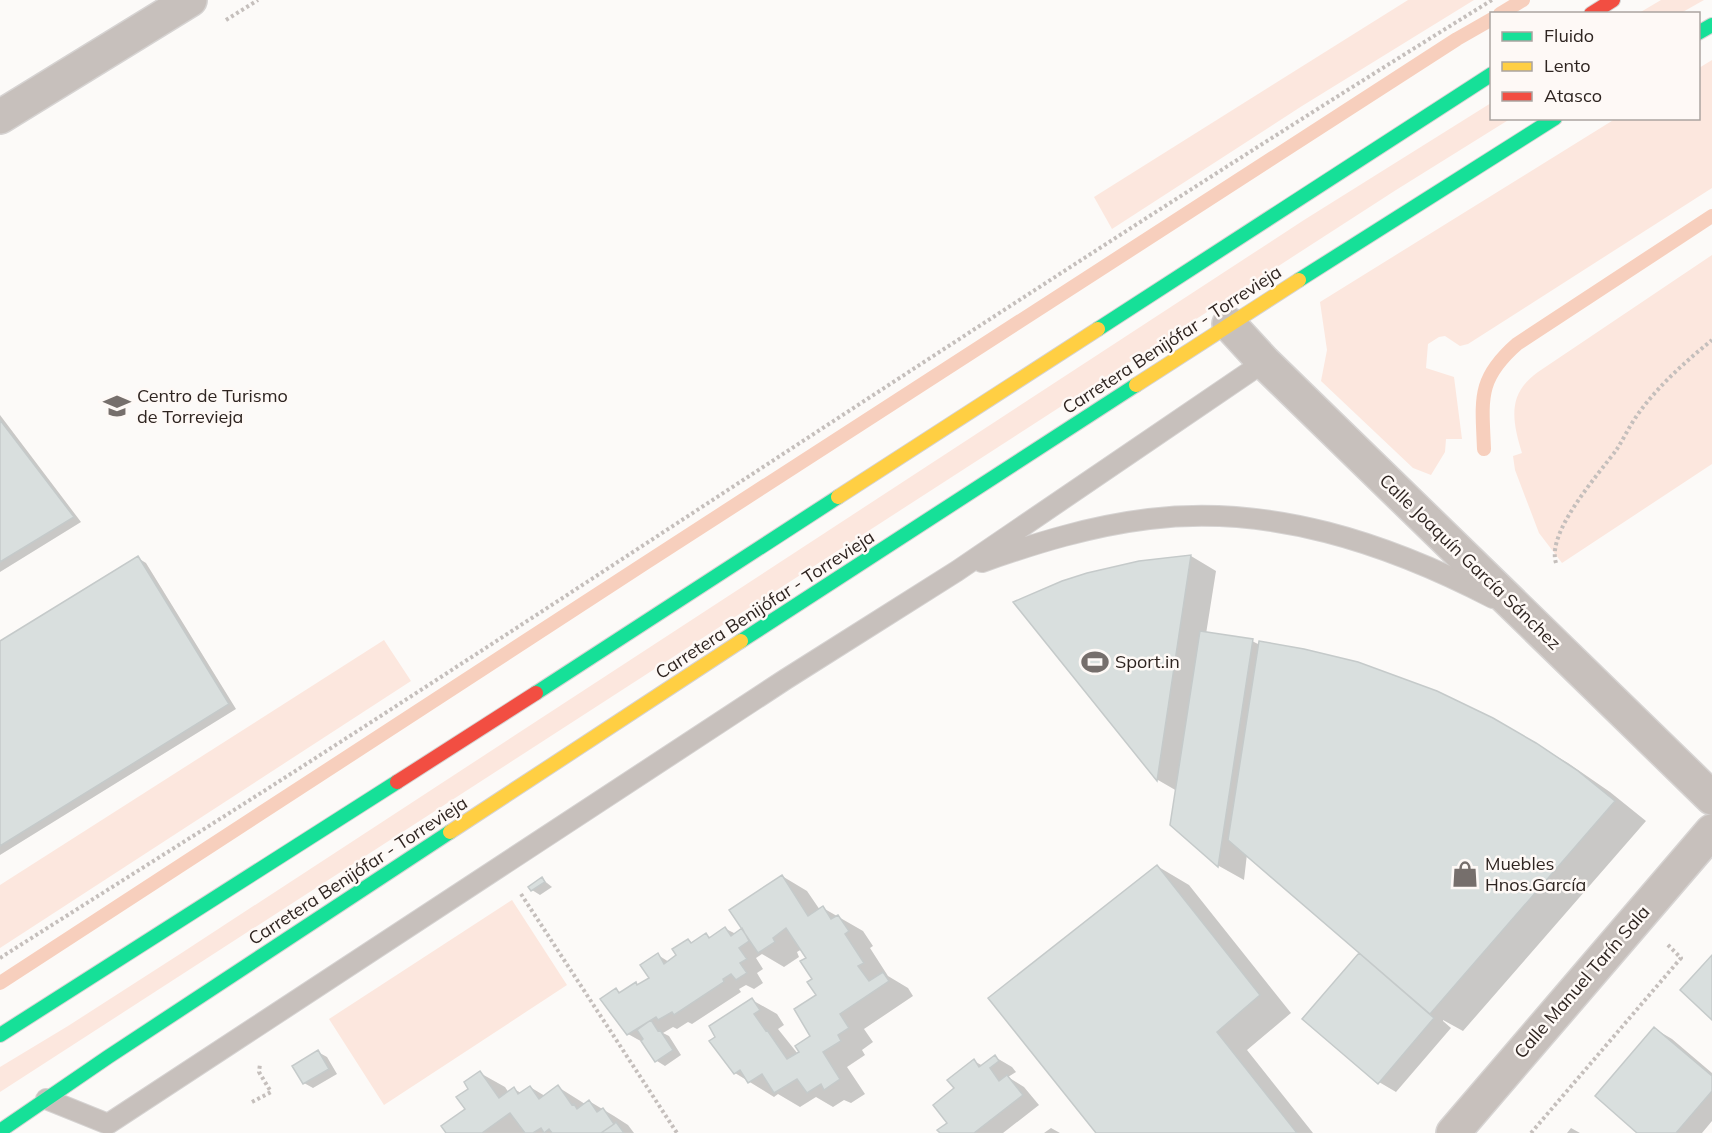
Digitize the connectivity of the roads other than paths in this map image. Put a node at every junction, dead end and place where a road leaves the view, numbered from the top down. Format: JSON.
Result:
{"nodes":[{"id":1,"x":190,"y":0,"type":"edge"},
{"id":2,"x":1613,"y":0,"type":"edge"},
{"id":3,"x":1594,"y":12,"type":"edge"},
{"id":4,"x":1490,"y":75,"type":"edge"},
{"id":5,"x":0,"y":117,"type":"edge"},
{"id":6,"x":1552,"y":120,"type":"edge"},
{"id":7,"x":1229,"y":324,"type":"junction"},
{"id":8,"x":1264,"y":362,"type":"junction"},
{"id":9,"x":957,"y":571,"type":"junction"},
{"id":10,"x":1524,"y":613,"type":"junction"},
{"id":11,"x":1712,"y":798,"type":"edge"},
{"id":12,"x":1712,"y":831,"type":"edge"},
{"id":13,"x":0,"y":1035,"type":"edge"},
{"id":14,"x":46,"y":1099,"type":"junction"},
{"id":15,"x":0,"y":1131,"type":"edge"},
{"id":16,"x":1453,"y":1133,"type":"edge"}],
"edges":[{"from":1,"to":5,"type":"street"},
{"from":2,"to":3,"type":"main road"},
{"from":4,"to":13,"type":"main road"},
{"from":6,"to":7,"type":"main road","name":"Carretera Benijófar - Torrevieja"},
{"from":7,"to":8,"type":"street","name":"Calle Joaquín García Sánchez"},
{"from":7,"to":14,"type":"main road","name":"Carretera Benijófar - Torrevieja"},
{"from":8,"to":9,"type":"lane"},
{"from":8,"to":10,"type":"street","name":"Calle Joaquín García Sánchez"},
{"from":9,"to":10,"type":"lane"},
{"from":9,"to":14,"type":"lane"},
{"from":10,"to":11,"type":"street","name":"Calle Joaquín García Sánchez"},
{"from":12,"to":16,"type":"street","name":"Calle Manuel Tarín Sala"},
{"from":14,"to":15,"type":"main road","name":"Carretera Benijófar - Torrevieja"}]}
